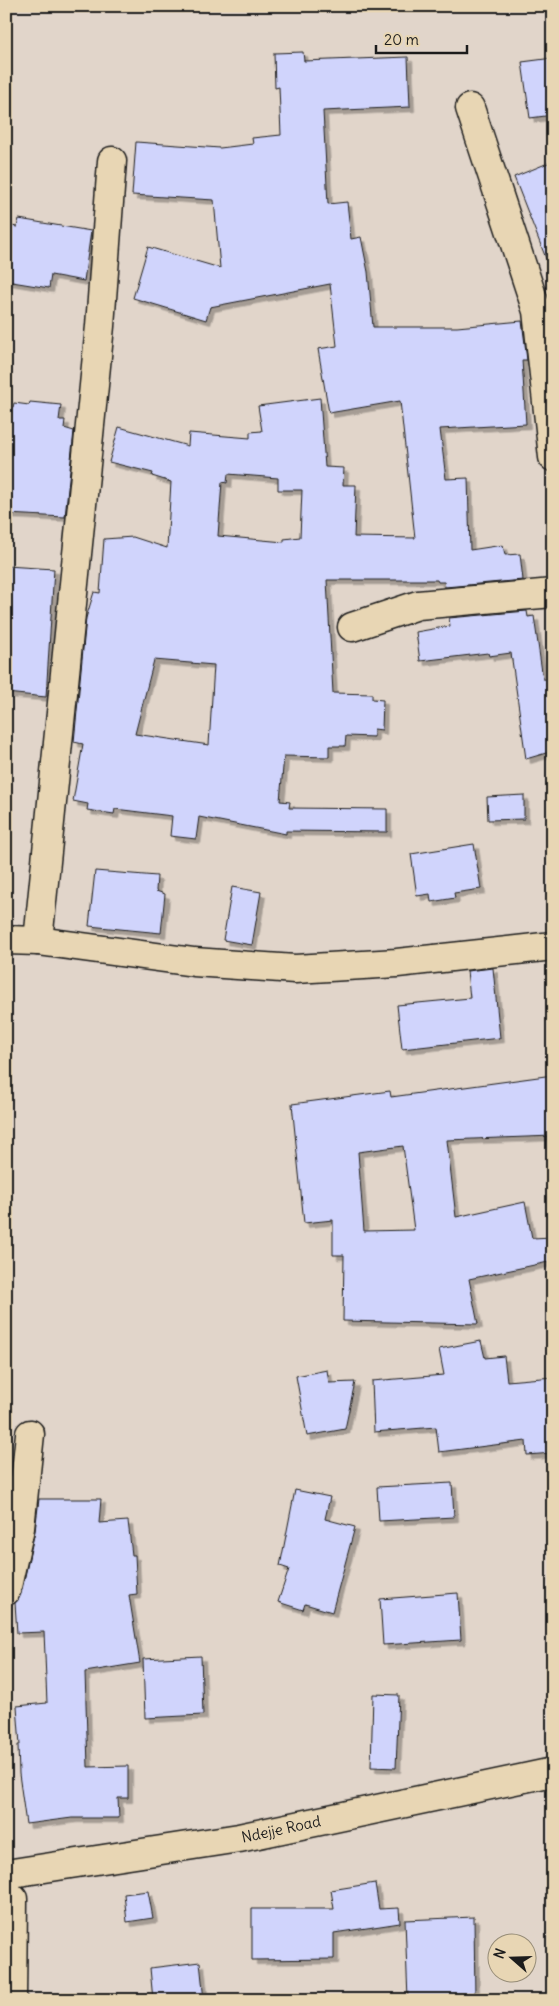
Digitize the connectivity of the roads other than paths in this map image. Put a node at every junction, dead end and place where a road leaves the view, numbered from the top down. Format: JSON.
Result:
{"nodes":[{"id":1,"x":470,"y":108,"type":"dead end"},
{"id":2,"x":112,"y":161,"type":"dead end"},
{"id":3,"x":545,"y":308,"type":"edge"},
{"id":4,"x":553,"y":458,"type":"edge"},
{"id":5,"x":553,"y":592,"type":"edge"},
{"id":6,"x":352,"y":626,"type":"dead end"},
{"id":7,"x":6,"y":940,"type":"edge"},
{"id":8,"x":38,"y":942,"type":"junction"},
{"id":9,"x":553,"y":946,"type":"edge"},
{"id":10,"x":30,"y":1434,"type":"dead end"},
{"id":11,"x":6,"y":1592,"type":"edge"},
{"id":12,"x":553,"y":1772,"type":"edge"},
{"id":13,"x":6,"y":1874,"type":"edge"},
{"id":14,"x":6,"y":1892,"type":"edge"},
{"id":15,"x":12,"y":2000,"type":"edge"}],
"edges":[{"from":1,"to":3,"type":"street"},
{"from":2,"to":8,"type":"street"},
{"from":3,"to":4,"type":"street"},
{"from":5,"to":6,"type":"street"},
{"from":7,"to":8,"type":"street"},
{"from":8,"to":9,"type":"street"},
{"from":10,"to":11,"type":"street"},
{"from":12,"to":13,"type":"street","name":"Ndejje Road"},
{"from":14,"to":15,"type":"street"}]}
